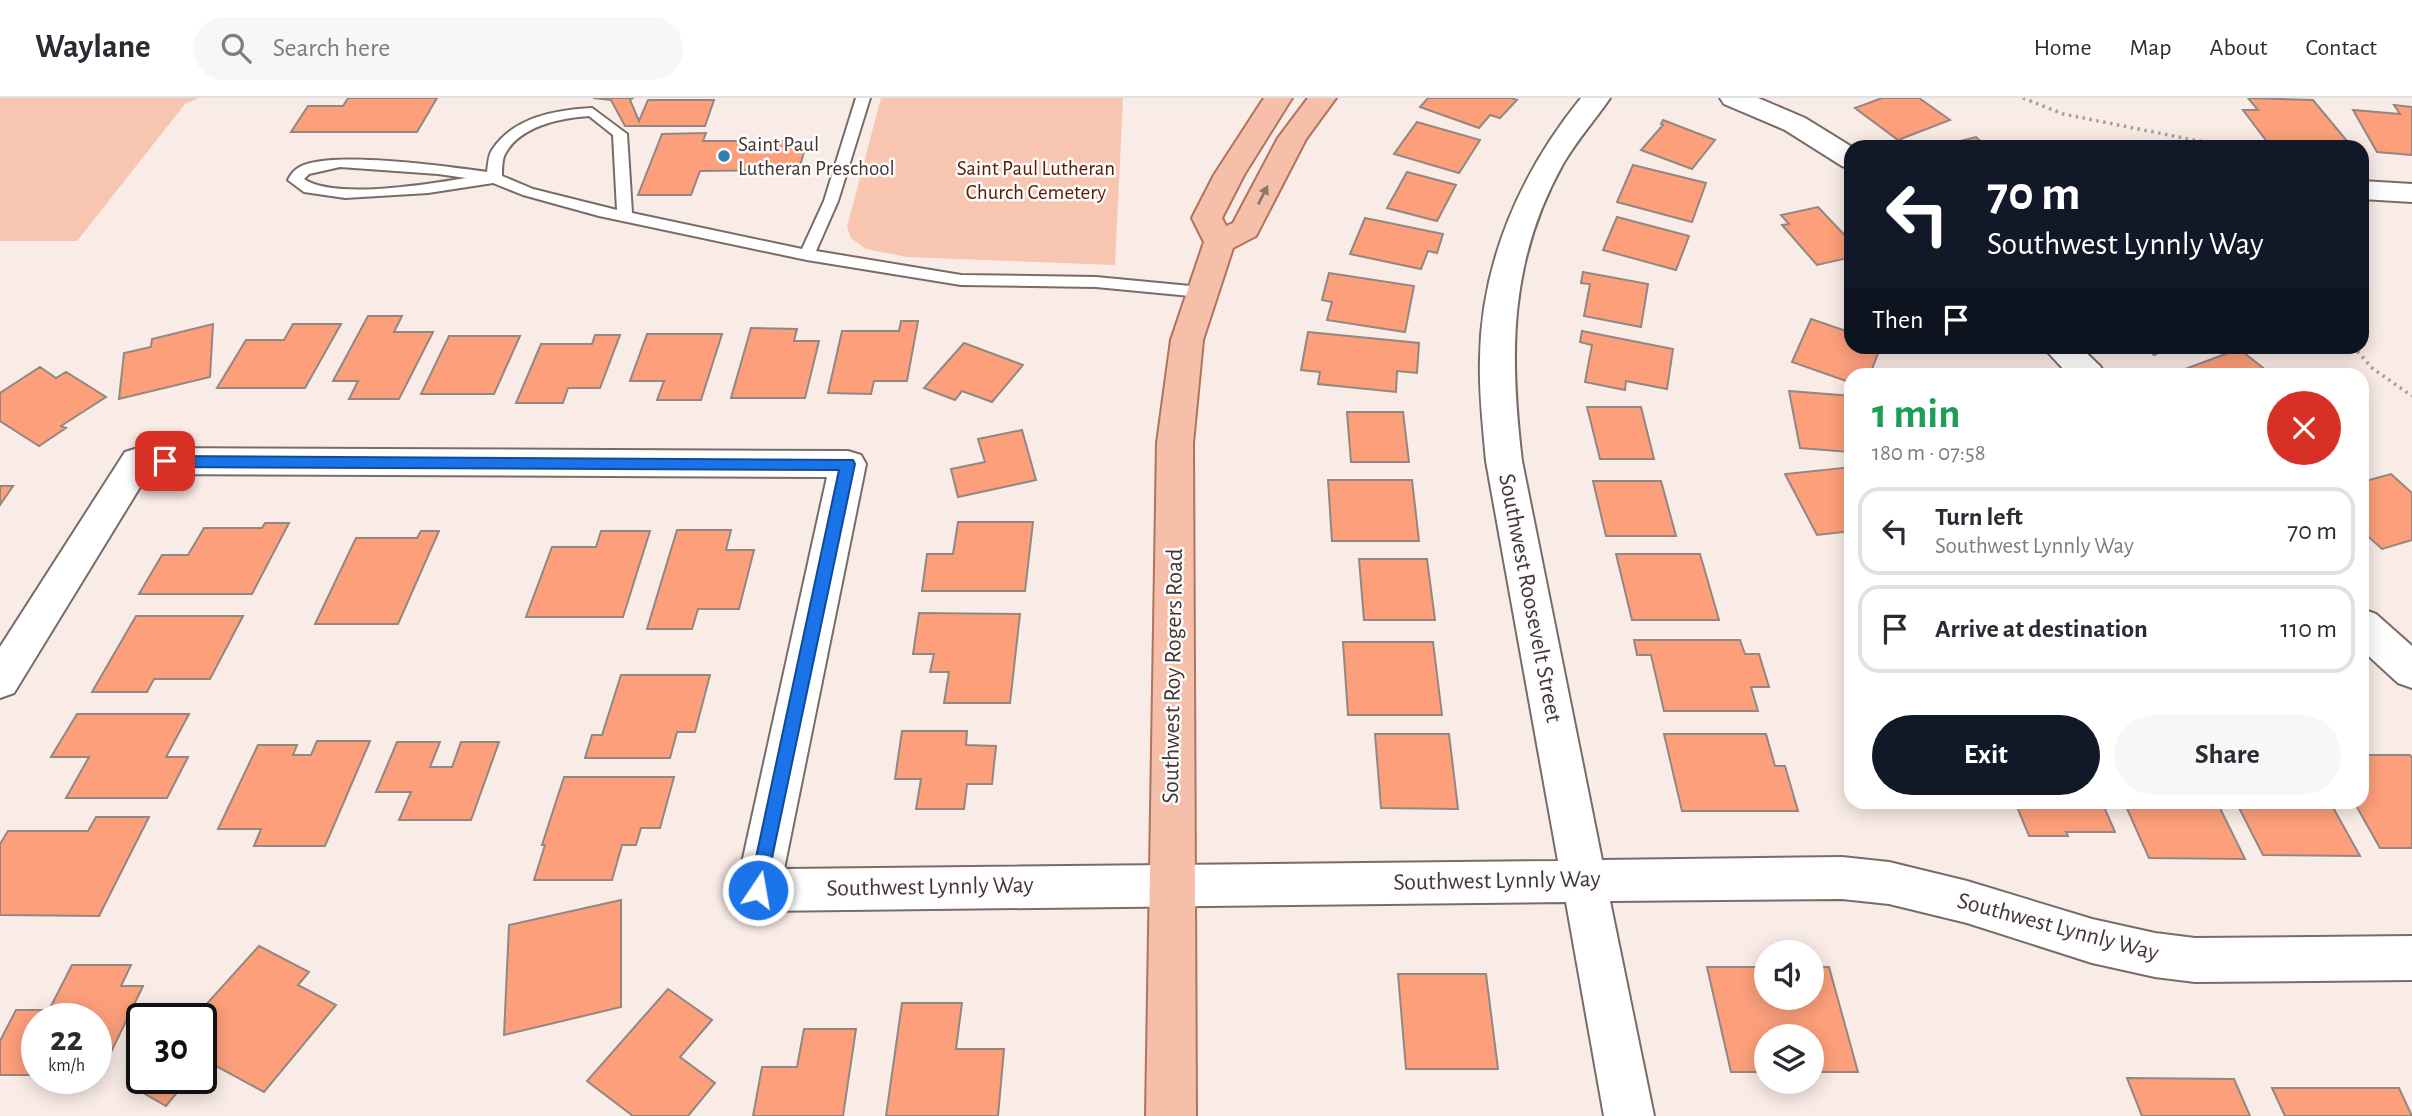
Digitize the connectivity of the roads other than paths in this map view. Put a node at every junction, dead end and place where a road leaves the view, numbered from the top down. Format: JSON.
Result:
{"nodes":[{"id":1,"x":863,"y":98,"type":"edge"},
{"id":2,"x":1278,"y":98,"type":"edge"},
{"id":3,"x":1322,"y":98,"type":"edge"},
{"id":4,"x":1596,"y":98,"type":"edge"},
{"id":5,"x":1734,"y":98,"type":"edge"},
{"id":6,"x":1844,"y":155,"type":"edge"},
{"id":7,"x":494,"y":178,"type":"junction"},
{"id":8,"x":2369,"y":190,"type":"edge"},
{"id":9,"x":2412,"y":193,"type":"edge"},
{"id":10,"x":625,"y":216,"type":"junction"},
{"id":11,"x":1219,"y":242,"type":"junction"},
{"id":12,"x":807,"y":255,"type":"junction"},
{"id":13,"x":1201,"y":292,"type":"junction"},
{"id":14,"x":2067,"y":354,"type":"edge"},
{"id":15,"x":2082,"y":368,"type":"edge"},
{"id":16,"x":2369,"y":631,"type":"edge"},
{"id":17,"x":2412,"y":671,"type":"edge"},
{"id":18,"x":0,"y":681,"type":"edge"},
{"id":19,"x":1583,"y":880,"type":"junction"},
{"id":20,"x":1171,"y":884,"type":"junction"},
{"id":21,"x":2412,"y":958,"type":"edge"},
{"id":22,"x":1171,"y":1116,"type":"edge"},
{"id":23,"x":1629,"y":1116,"type":"edge"}],
"edges":[{"from":1,"to":12,"type":"lane"},
{"from":2,"to":11,"type":"main road"},
{"from":11,"to":3,"type":"main road","one_way":true},
{"from":4,"to":19,"type":"street","name":"Southwest Roosevelt Street"},
{"from":5,"to":6,"type":"street"},
{"from":7,"to":7,"type":"lane"},
{"from":7,"to":10,"type":"lane"},
{"from":7,"to":10,"type":"lane"},
{"from":8,"to":9,"type":"street"},
{"from":10,"to":12,"type":"lane"},
{"from":11,"to":13,"type":"main road","name":"Southwest Roy Rogers Road"},
{"from":12,"to":13,"type":"lane"},
{"from":13,"to":20,"type":"main road","name":"Southwest Roy Rogers Road"},
{"from":14,"to":15,"type":"street"},
{"from":16,"to":17,"type":"street"},
{"from":18,"to":20,"type":"street","name":"Southwest Lynnly Way"},
{"from":19,"to":20,"type":"street","name":"Southwest Lynnly Way"},
{"from":19,"to":21,"type":"street","name":"Southwest Lynnly Way"},
{"from":19,"to":23,"type":"street","name":"Southwest Roosevelt Street"},
{"from":20,"to":22,"type":"main road","name":"Southwest Roy Rogers Road"}]}
